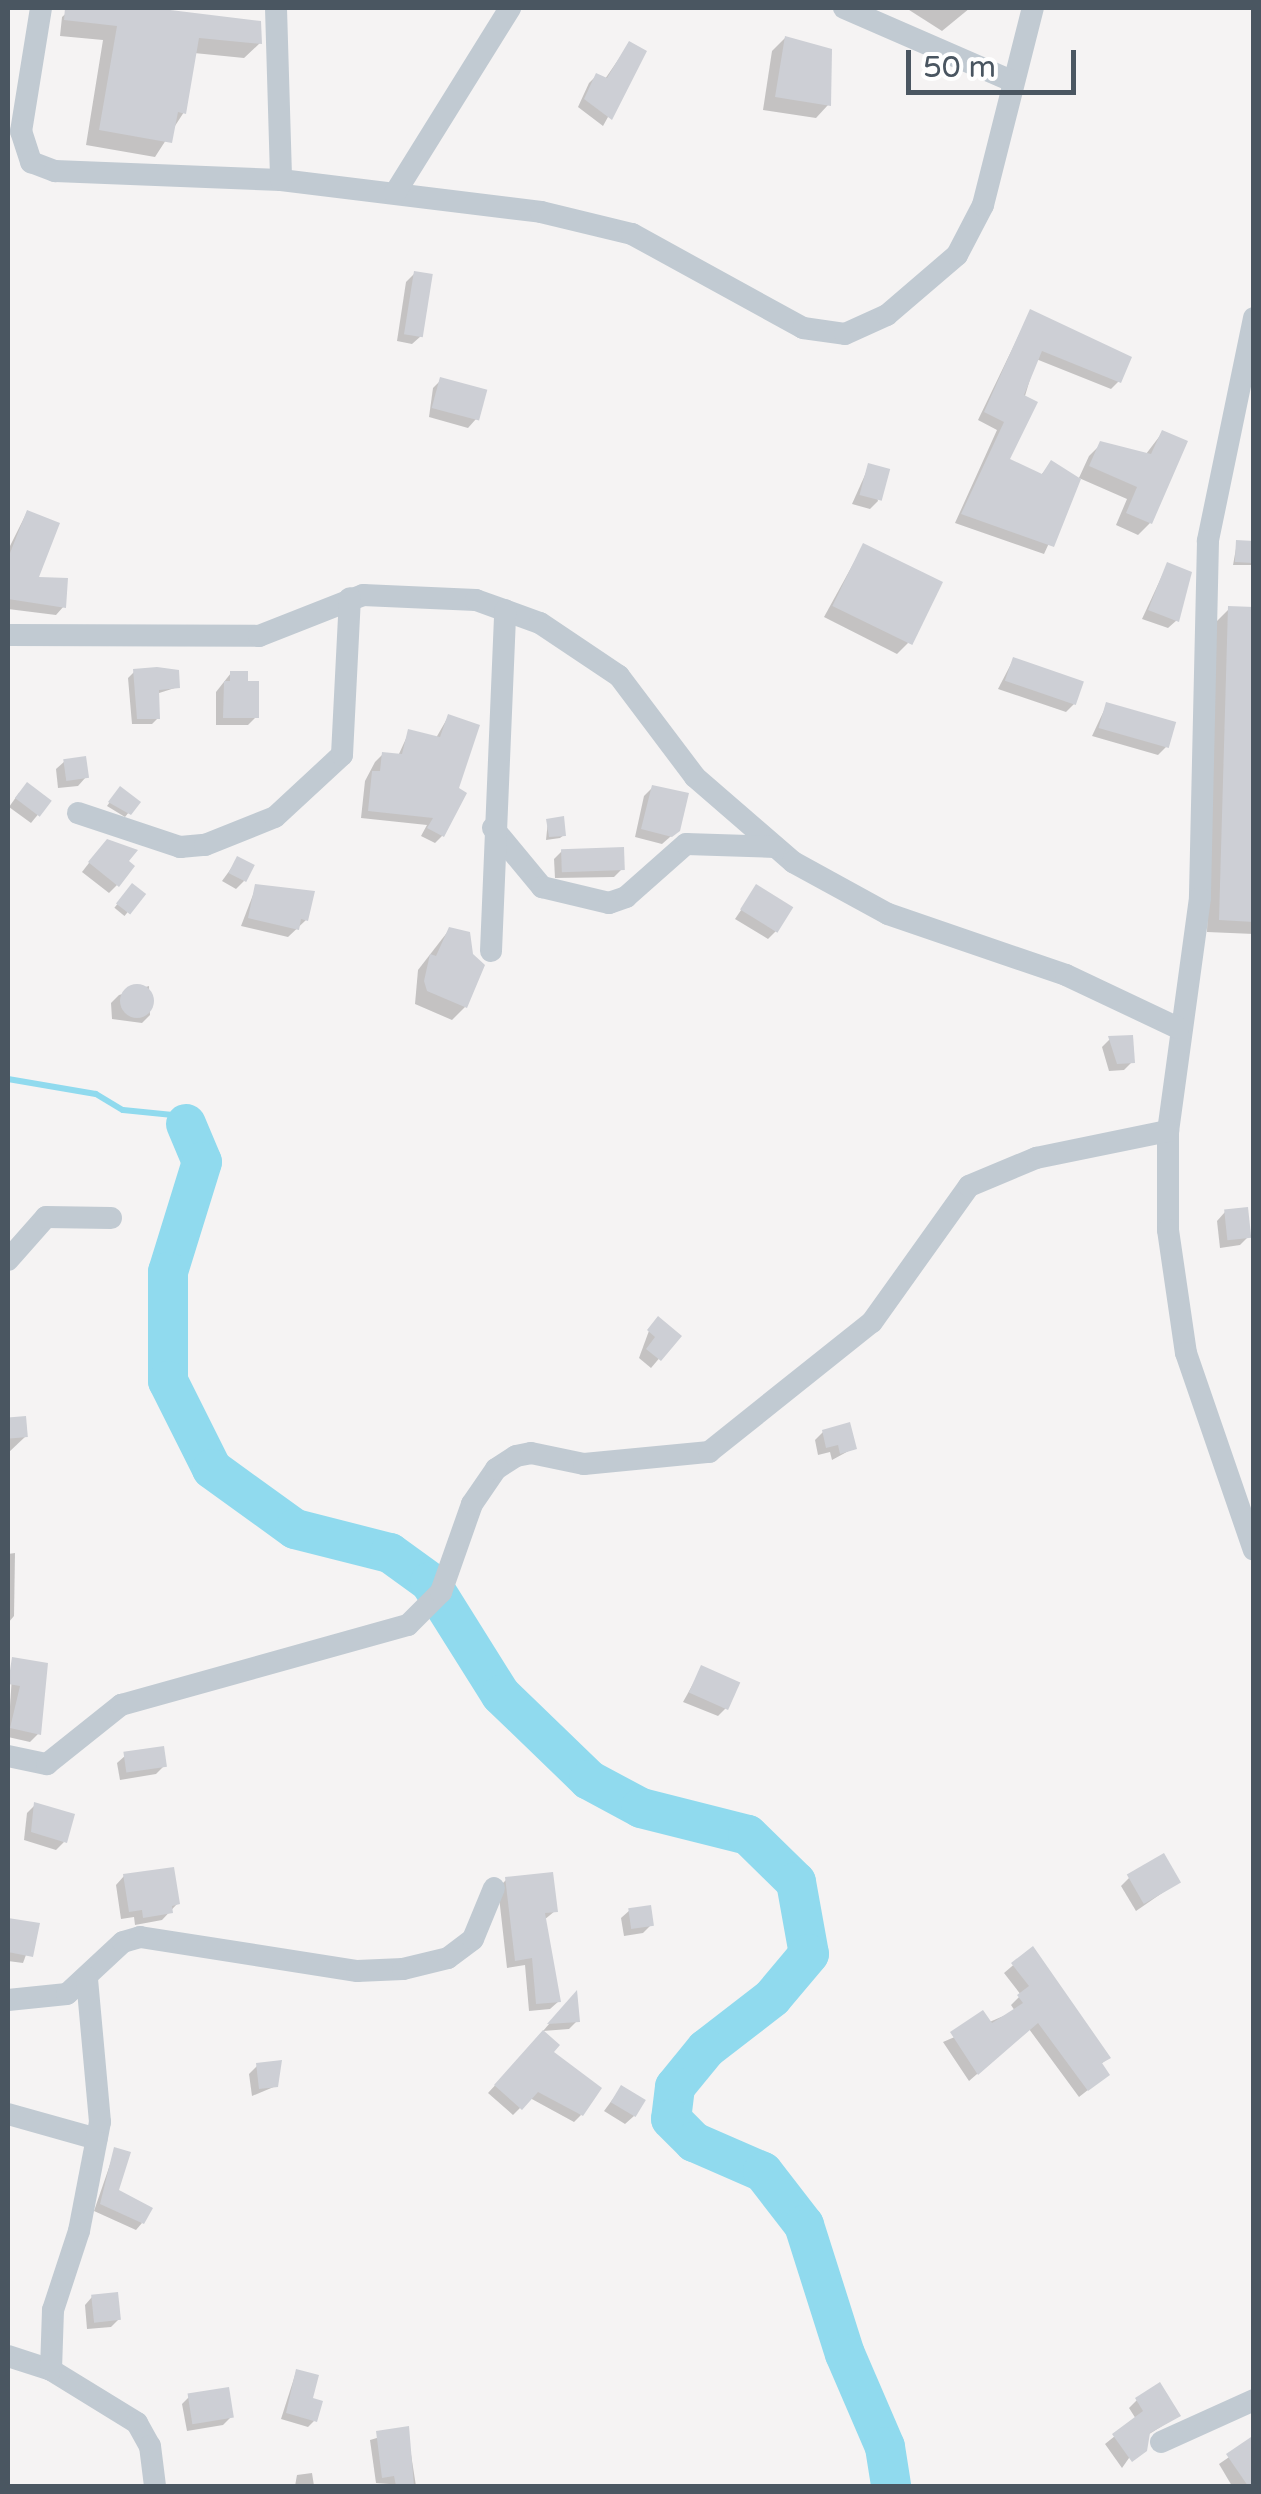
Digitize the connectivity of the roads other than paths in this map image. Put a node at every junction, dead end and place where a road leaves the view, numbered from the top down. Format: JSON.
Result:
{"nodes":[{"id":1,"x":41,"y":8,"type":"edge"},
{"id":2,"x":276,"y":8,"type":"edge"},
{"id":3,"x":510,"y":8,"type":"edge"},
{"id":4,"x":844,"y":8,"type":"edge"},
{"id":5,"x":1033,"y":8,"type":"edge"},
{"id":6,"x":1012,"y":80,"type":"junction"},
{"id":7,"x":280,"y":180,"type":"junction"},
{"id":8,"x":396,"y":193,"type":"junction"},
{"id":9,"x":1254,"y":318,"type":"edge"},
{"id":10,"x":350,"y":598,"type":"junction"},
{"id":11,"x":504,"y":610,"type":"junction"},
{"id":12,"x":8,"y":634,"type":"edge"},
{"id":13,"x":78,"y":813,"type":"dead end"},
{"id":14,"x":494,"y":828,"type":"junction"},
{"id":15,"x":775,"y":847,"type":"junction"},
{"id":16,"x":491,"y":952,"type":"dead end"},
{"id":17,"x":1178,"y":1028,"type":"junction"},
{"id":18,"x":1168,"y":1131,"type":"junction"},
{"id":19,"x":111,"y":1218,"type":"dead end"},
{"id":20,"x":8,"y":1260,"type":"edge"},
{"id":21,"x":1254,"y":1550,"type":"edge"},
{"id":22,"x":8,"y":1756,"type":"edge"},
{"id":23,"x":494,"y":1888,"type":"dead end"},
{"id":24,"x":88,"y":1978,"type":"junction"},
{"id":25,"x":8,"y":2000,"type":"edge"},
{"id":26,"x":8,"y":2114,"type":"edge"},
{"id":27,"x":97,"y":2139,"type":"junction"},
{"id":28,"x":8,"y":2356,"type":"edge"},
{"id":29,"x":52,"y":2370,"type":"junction"},
{"id":30,"x":1254,"y":2400,"type":"edge"},
{"id":31,"x":1162,"y":2442,"type":"dead end"},
{"id":32,"x":155,"y":2486,"type":"edge"}],
"edges":[{"from":1,"to":7,"type":"street"},
{"from":2,"to":7,"type":"street"},
{"from":3,"to":8,"type":"street"},
{"from":4,"to":6,"type":"street"},
{"from":5,"to":6,"type":"street"},
{"from":6,"to":8,"type":"street"},
{"from":7,"to":8,"type":"street"},
{"from":9,"to":17,"type":"street"},
{"from":10,"to":11,"type":"street"},
{"from":10,"to":12,"type":"street"},
{"from":10,"to":13,"type":"street"},
{"from":11,"to":14,"type":"street"},
{"from":11,"to":15,"type":"street"},
{"from":14,"to":15,"type":"street"},
{"from":14,"to":16,"type":"street"},
{"from":15,"to":17,"type":"street"},
{"from":17,"to":18,"type":"street"},
{"from":18,"to":21,"type":"street"},
{"from":18,"to":22,"type":"street"},
{"from":19,"to":20,"type":"street"},
{"from":23,"to":24,"type":"street"},
{"from":24,"to":25,"type":"street"},
{"from":24,"to":27,"type":"street"},
{"from":26,"to":27,"type":"street"},
{"from":27,"to":29,"type":"street"},
{"from":28,"to":29,"type":"street"},
{"from":29,"to":32,"type":"street"},
{"from":30,"to":31,"type":"street"}]}
